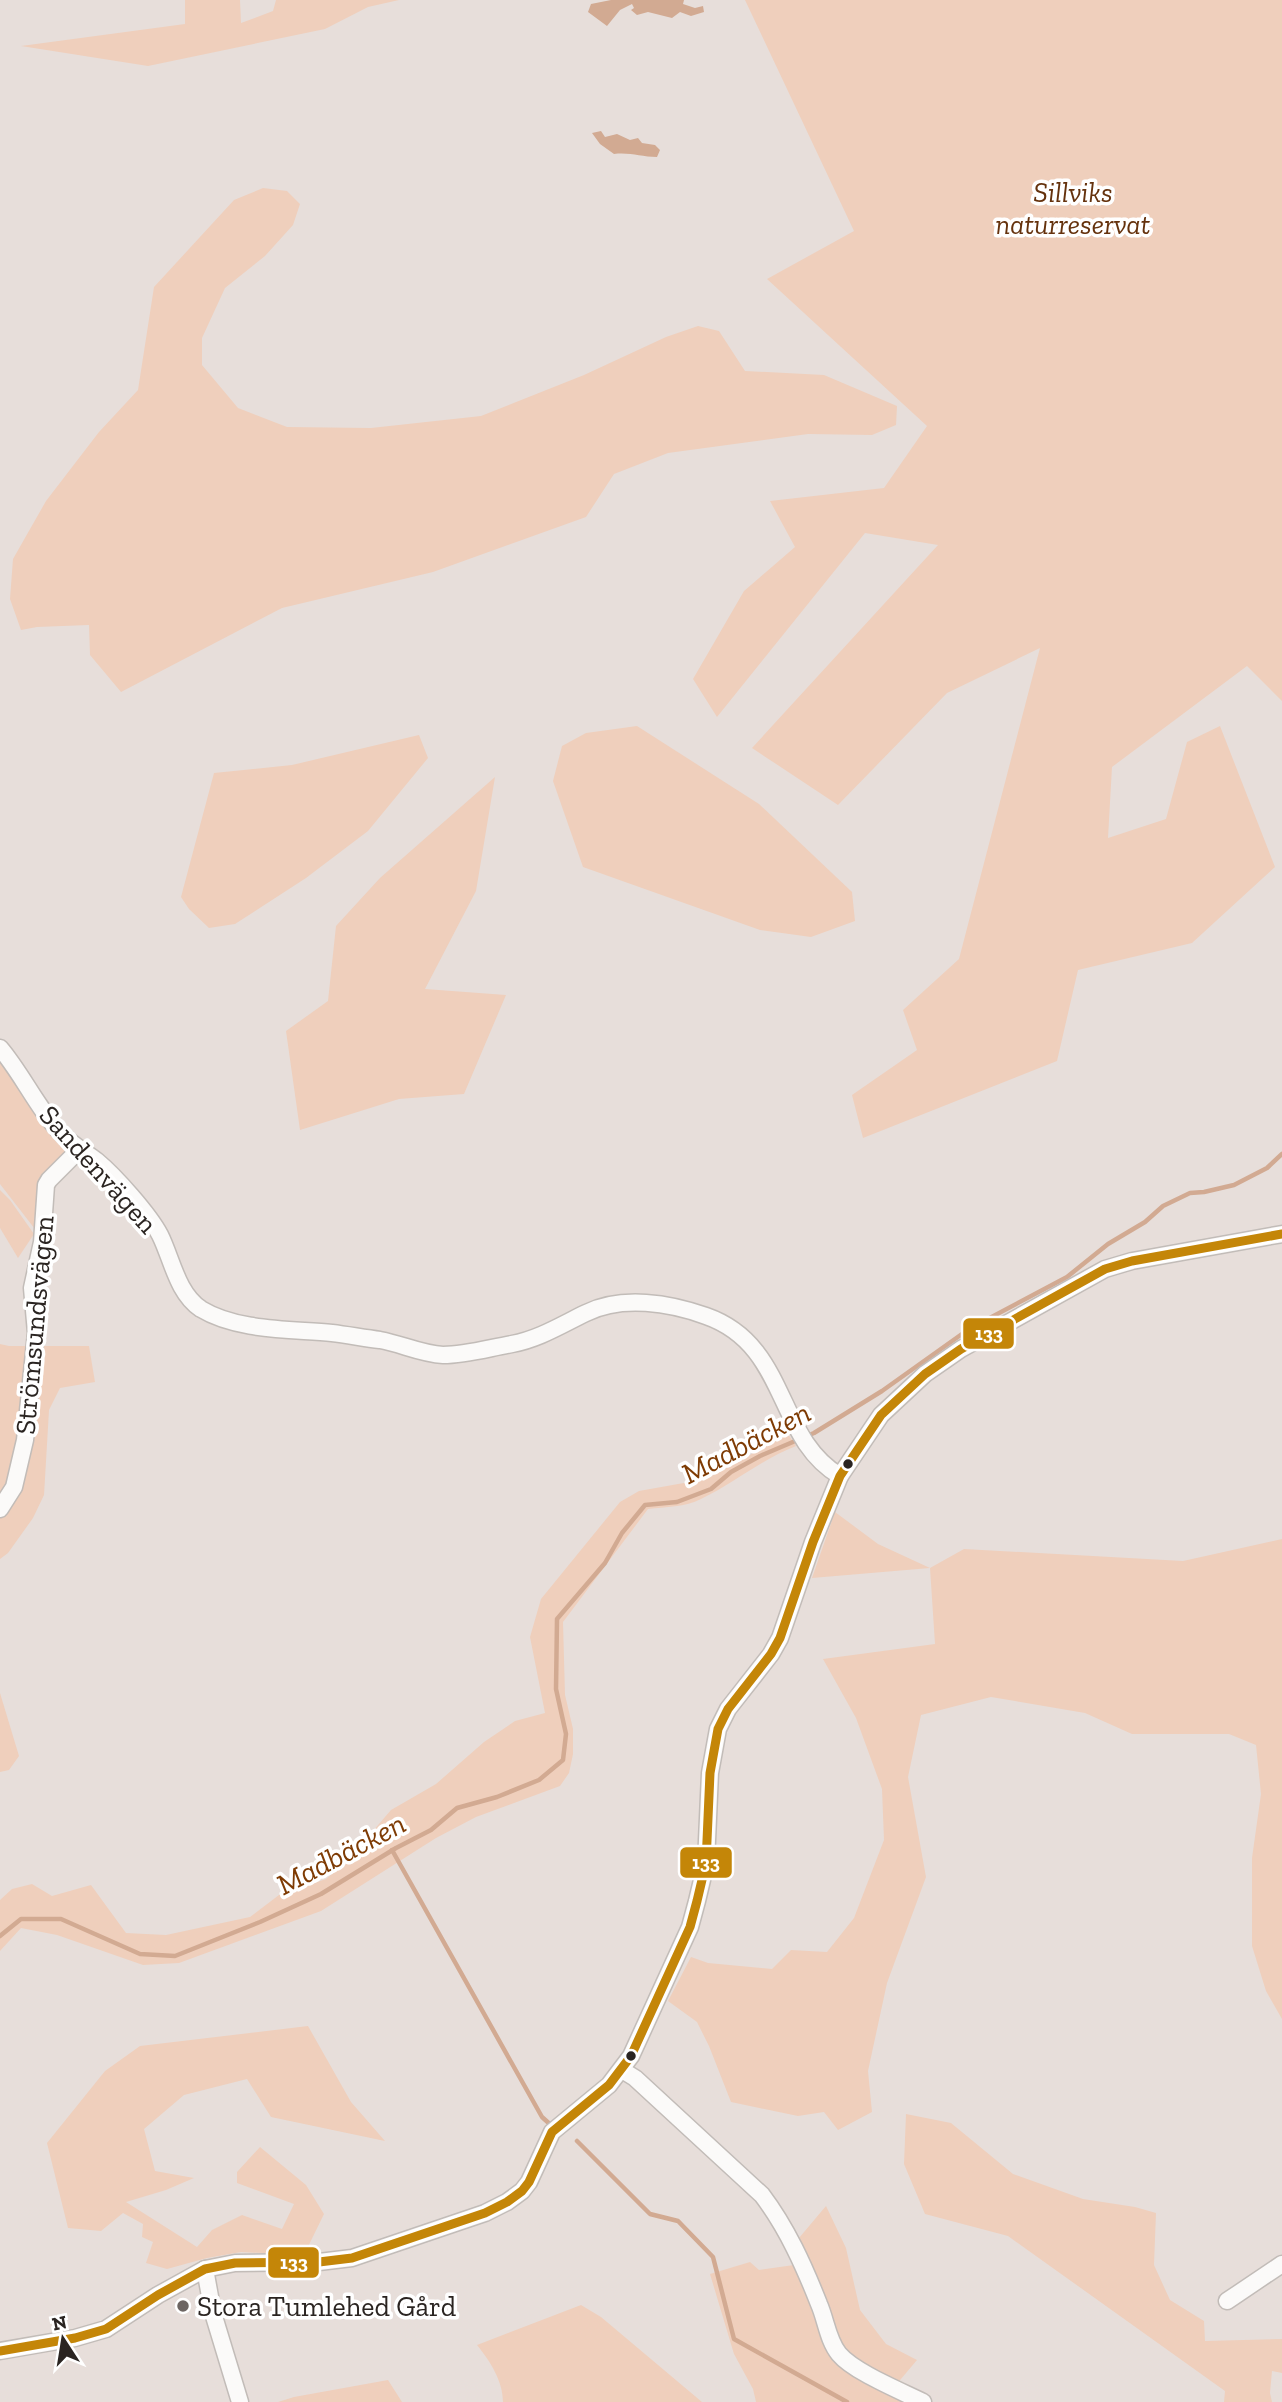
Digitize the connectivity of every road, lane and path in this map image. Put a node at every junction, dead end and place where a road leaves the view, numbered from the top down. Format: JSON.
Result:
{"nodes":[{"id":1,"x":0,"y":1048,"type":"edge"},
{"id":2,"x":80,"y":1149,"type":"junction"},
{"id":3,"x":1282,"y":1234,"type":"edge"},
{"id":4,"x":841,"y":1476,"type":"junction"},
{"id":5,"x":0,"y":1509,"type":"edge"},
{"id":6,"x":622,"y":2070,"type":"junction"},
{"id":7,"x":1282,"y":2264,"type":"edge"},
{"id":8,"x":205,"y":2269,"type":"junction"},
{"id":9,"x":1227,"y":2301,"type":"dead end"},
{"id":10,"x":0,"y":2351,"type":"edge"},
{"id":11,"x":240,"y":2402,"type":"edge"},
{"id":12,"x":923,"y":2402,"type":"edge"}],
"edges":[{"from":1,"to":2,"type":"street","name":"Sandenvägen"},
{"from":2,"to":4,"type":"street","name":"Sandenvägen"},
{"from":2,"to":5,"type":"street","name":"Strömsundsvägen"},
{"from":3,"to":4,"type":"street"},
{"from":4,"to":6,"type":"street"},
{"from":6,"to":8,"type":"street"},
{"from":6,"to":12,"type":"street"},
{"from":7,"to":9,"type":"street"},
{"from":8,"to":10,"type":"street"},
{"from":8,"to":11,"type":"street"}]}
